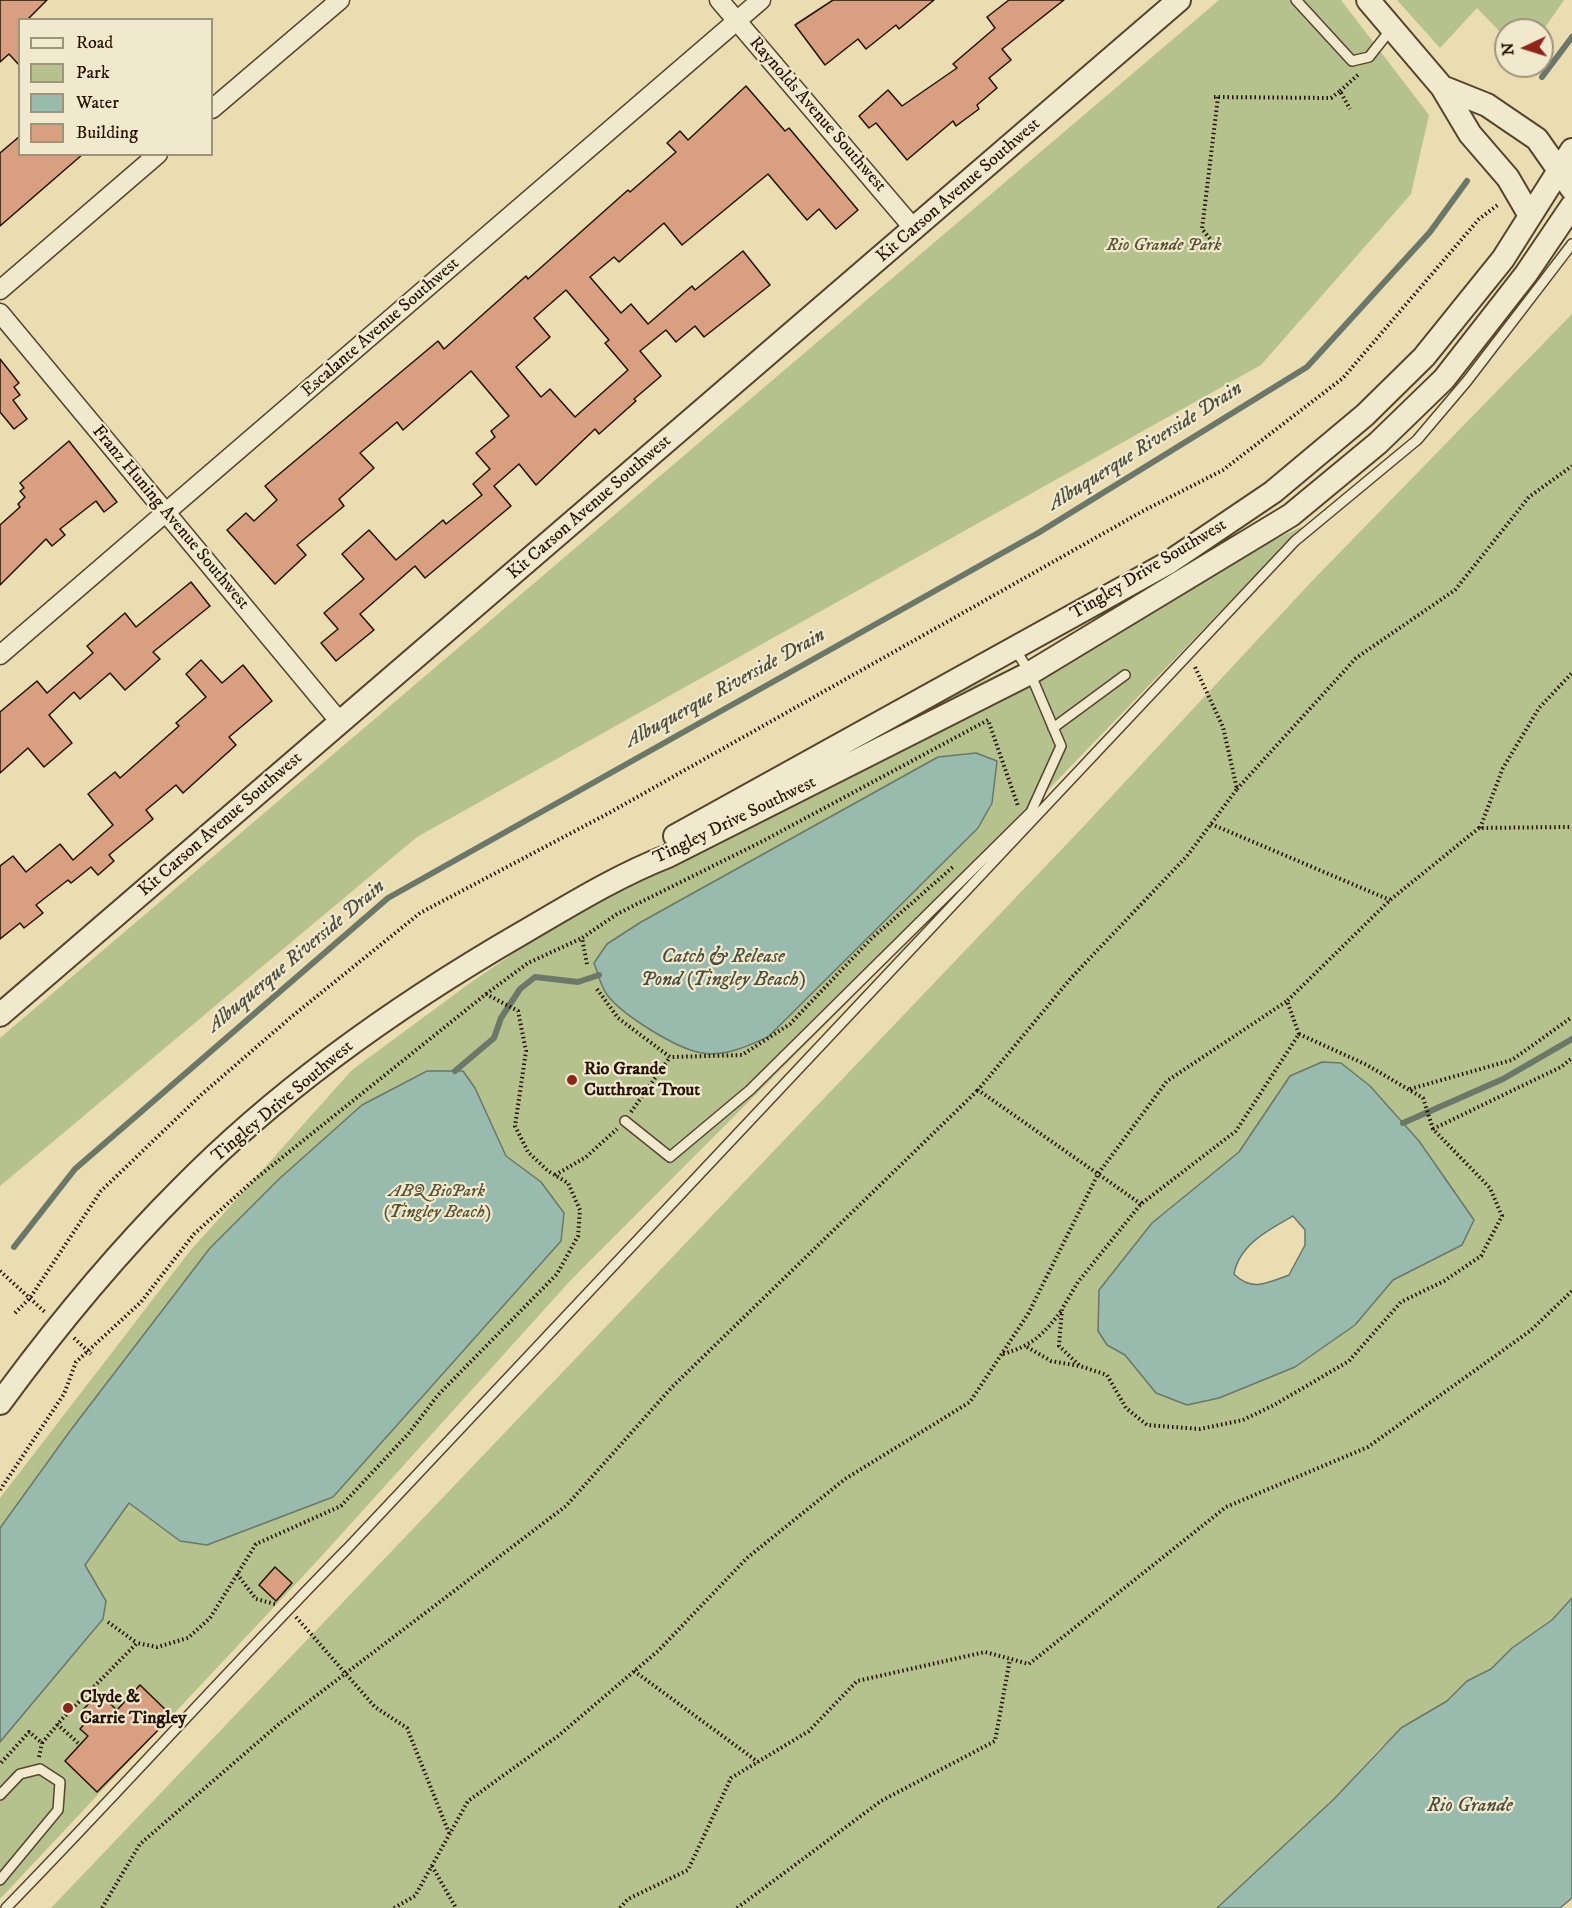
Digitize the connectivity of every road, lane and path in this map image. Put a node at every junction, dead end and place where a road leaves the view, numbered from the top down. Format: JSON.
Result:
{"nodes":[{"id":1,"x":340,"y":0,"type":"edge"},
{"id":2,"x":719,"y":0,"type":"edge"},
{"id":3,"x":760,"y":0,"type":"edge"},
{"id":4,"x":1179,"y":0,"type":"edge"},
{"id":5,"x":1296,"y":0,"type":"edge"},
{"id":6,"x":1368,"y":0,"type":"edge"},
{"id":7,"x":736,"y":21,"type":"junction"},
{"id":8,"x":1392,"y":28,"type":"junction"},
{"id":9,"x":1442,"y":87,"type":"junction"},
{"id":10,"x":213,"y":108,"type":"edge"},
{"id":11,"x":1350,"y":109,"type":"dead end"},
{"id":12,"x":156,"y":156,"type":"edge"},
{"id":13,"x":1566,"y":159,"type":"edge"},
{"id":14,"x":1512,"y":186,"type":"junction"},
{"id":15,"x":1572,"y":189,"type":"edge"},
{"id":16,"x":1572,"y":206,"type":"edge"},
{"id":17,"x":1529,"y":214,"type":"junction"},
{"id":18,"x":915,"y":230,"type":"junction"},
{"id":19,"x":1572,"y":244,"type":"edge"},
{"id":20,"x":1220,"y":251,"type":"dead end"},
{"id":21,"x":0,"y":290,"type":"edge"},
{"id":22,"x":0,"y":313,"type":"edge"},
{"id":23,"x":1572,"y":466,"type":"edge"},
{"id":24,"x":166,"y":513,"type":"junction"},
{"id":25,"x":1015,"y":649,"type":"junction"},
{"id":26,"x":0,"y":655,"type":"edge"},
{"id":27,"x":1195,"y":667,"type":"dead end"},
{"id":28,"x":1572,"y":673,"type":"edge"},
{"id":29,"x":1030,"y":674,"type":"junction"},
{"id":30,"x":1125,"y":675,"type":"dead end"},
{"id":31,"x":340,"y":722,"type":"junction"},
{"id":32,"x":1053,"y":728,"type":"junction"},
{"id":33,"x":1237,"y":789,"type":"junction"},
{"id":34,"x":1011,"y":814,"type":"dead end"},
{"id":35,"x":1211,"y":824,"type":"junction"},
{"id":36,"x":1571,"y":827,"type":"edge"},
{"id":37,"x":1479,"y":828,"type":"junction"},
{"id":38,"x":962,"y":859,"type":"dead end"},
{"id":39,"x":626,"y":873,"type":"junction"},
{"id":40,"x":1390,"y":900,"type":"junction"},
{"id":41,"x":582,"y":938,"type":"junction"},
{"id":42,"x":587,"y":964,"type":"dead end"},
{"id":43,"x":597,"y":989,"type":"dead end"},
{"id":44,"x":486,"y":994,"type":"junction"},
{"id":45,"x":1287,"y":1001,"type":"junction"},
{"id":46,"x":0,"y":1015,"type":"edge"},
{"id":47,"x":1572,"y":1017,"type":"edge"},
{"id":48,"x":1299,"y":1034,"type":"junction"},
{"id":49,"x":1572,"y":1058,"type":"edge"},
{"id":50,"x":1409,"y":1089,"type":"junction"},
{"id":51,"x":978,"y":1090,"type":"junction"},
{"id":52,"x":625,"y":1121,"type":"dead end"},
{"id":53,"x":1433,"y":1129,"type":"junction"},
{"id":54,"x":1098,"y":1174,"type":"junction"},
{"id":55,"x":1141,"y":1204,"type":"junction"},
{"id":56,"x":0,"y":1271,"type":"edge"},
{"id":57,"x":1572,"y":1291,"type":"edge"},
{"id":58,"x":30,"y":1298,"type":"junction"},
{"id":59,"x":1062,"y":1309,"type":"junction"},
{"id":60,"x":15,"y":1313,"type":"dead end"},
{"id":61,"x":1027,"y":1347,"type":"junction"},
{"id":62,"x":1002,"y":1354,"type":"junction"},
{"id":63,"x":1080,"y":1366,"type":"junction"},
{"id":64,"x":0,"y":1403,"type":"edge"},
{"id":65,"x":0,"y":1490,"type":"edge"},
{"id":66,"x":237,"y":1574,"type":"junction"},
{"id":67,"x":287,"y":1611,"type":"junction"},
{"id":68,"x":108,"y":1622,"type":"dead end"},
{"id":69,"x":137,"y":1643,"type":"junction"},
{"id":70,"x":1010,"y":1659,"type":"junction"},
{"id":71,"x":634,"y":1671,"type":"junction"},
{"id":72,"x":345,"y":1673,"type":"junction"},
{"id":73,"x":57,"y":1724,"type":"junction"},
{"id":74,"x":78,"y":1743,"type":"dead end"},
{"id":75,"x":758,"y":1762,"type":"junction"},
{"id":76,"x":0,"y":1764,"type":"edge"},
{"id":77,"x":0,"y":1796,"type":"edge"},
{"id":78,"x":449,"y":1834,"type":"junction"},
{"id":79,"x":432,"y":1866,"type":"junction"},
{"id":80,"x":0,"y":1880,"type":"edge"},
{"id":81,"x":6,"y":1908,"type":"edge"},
{"id":82,"x":102,"y":1908,"type":"edge"},
{"id":83,"x":394,"y":1908,"type":"edge"},
{"id":84,"x":456,"y":1908,"type":"edge"},
{"id":85,"x":620,"y":1908,"type":"edge"},
{"id":86,"x":738,"y":1908,"type":"edge"}],
"edges":[{"from":1,"to":10,"type":"street"},
{"from":2,"to":7,"type":"street","name":"Raynolds Avenue Southwest"},
{"from":3,"to":7,"type":"street","name":"Escalante Avenue Southwest"},
{"from":4,"to":18,"type":"street","name":"Kit Carson Avenue Southwest"},
{"from":5,"to":8,"type":"lane"},
{"from":6,"to":8,"type":"street"},
{"from":7,"to":18,"type":"street","name":"Raynolds Avenue Southwest"},
{"from":7,"to":24,"type":"street","name":"Escalante Avenue Southwest"},
{"from":8,"to":9,"type":"street"},
{"from":9,"to":13,"type":"street"},
{"from":9,"to":14,"type":"street"},
{"from":11,"to":20,"type":"path"},
{"from":12,"to":21,"type":"street"},
{"from":13,"to":15,"type":"street"},
{"from":13,"to":17,"type":"street","name":"Tingley Drive Southwest"},
{"from":14,"to":17,"type":"street"},
{"from":14,"to":58,"type":"path"},
{"from":16,"to":29,"type":"street","name":"Tingley Drive Southwest"},
{"from":17,"to":25,"type":"street","name":"Tingley Drive Southwest"},
{"from":18,"to":31,"type":"street","name":"Kit Carson Avenue Southwest"},
{"from":19,"to":67,"type":"lane"},
{"from":22,"to":24,"type":"street","name":"Franz Huning Avenue Southwest"},
{"from":23,"to":33,"type":"path"},
{"from":24,"to":26,"type":"street","name":"Escalante Avenue Southwest"},
{"from":24,"to":31,"type":"street","name":"Franz Huning Avenue Southwest"},
{"from":25,"to":29,"type":"lane"},
{"from":25,"to":39,"type":"street","name":"Tingley Drive Southwest"},
{"from":27,"to":33,"type":"path"},
{"from":28,"to":37,"type":"path"},
{"from":29,"to":32,"type":"lane"},
{"from":29,"to":39,"type":"street","name":"Tingley Drive Southwest"},
{"from":30,"to":32,"type":"lane"},
{"from":31,"to":46,"type":"street","name":"Kit Carson Avenue Southwest"},
{"from":32,"to":52,"type":"lane"},
{"from":33,"to":35,"type":"path"},
{"from":34,"to":41,"type":"path"},
{"from":35,"to":40,"type":"path"},
{"from":35,"to":51,"type":"path"},
{"from":36,"to":37,"type":"path"},
{"from":37,"to":40,"type":"path"},
{"from":38,"to":43,"type":"path"},
{"from":39,"to":64,"type":"street","name":"Tingley Drive Southwest"},
{"from":40,"to":45,"type":"path"},
{"from":41,"to":42,"type":"path"},
{"from":41,"to":44,"type":"path"},
{"from":44,"to":65,"type":"path"},
{"from":44,"to":66,"type":"path"},
{"from":45,"to":48,"type":"path"},
{"from":45,"to":54,"type":"path"},
{"from":47,"to":50,"type":"path"},
{"from":48,"to":50,"type":"path"},
{"from":48,"to":55,"type":"path"},
{"from":49,"to":53,"type":"path"},
{"from":50,"to":53,"type":"path"},
{"from":51,"to":54,"type":"path"},
{"from":51,"to":72,"type":"path"},
{"from":53,"to":63,"type":"path"},
{"from":54,"to":55,"type":"path"},
{"from":54,"to":62,"type":"path"},
{"from":55,"to":59,"type":"path"},
{"from":56,"to":58,"type":"path"},
{"from":57,"to":70,"type":"path"},
{"from":58,"to":60,"type":"path"},
{"from":59,"to":61,"type":"path"},
{"from":59,"to":63,"type":"path"},
{"from":61,"to":62,"type":"path"},
{"from":61,"to":63,"type":"path"},
{"from":62,"to":71,"type":"path"},
{"from":66,"to":67,"type":"path"},
{"from":66,"to":69,"type":"path"},
{"from":67,"to":72,"type":"path"},
{"from":67,"to":81,"type":"lane"},
{"from":68,"to":69,"type":"path"},
{"from":69,"to":73,"type":"path"},
{"from":70,"to":75,"type":"path"},
{"from":70,"to":86,"type":"path"},
{"from":71,"to":75,"type":"path"},
{"from":71,"to":78,"type":"path"},
{"from":72,"to":78,"type":"path"},
{"from":72,"to":82,"type":"path"},
{"from":73,"to":74,"type":"path"},
{"from":73,"to":76,"type":"path"},
{"from":75,"to":85,"type":"path"},
{"from":77,"to":80,"type":"lane"},
{"from":78,"to":79,"type":"path"},
{"from":79,"to":83,"type":"path"},
{"from":79,"to":84,"type":"path"}]}
